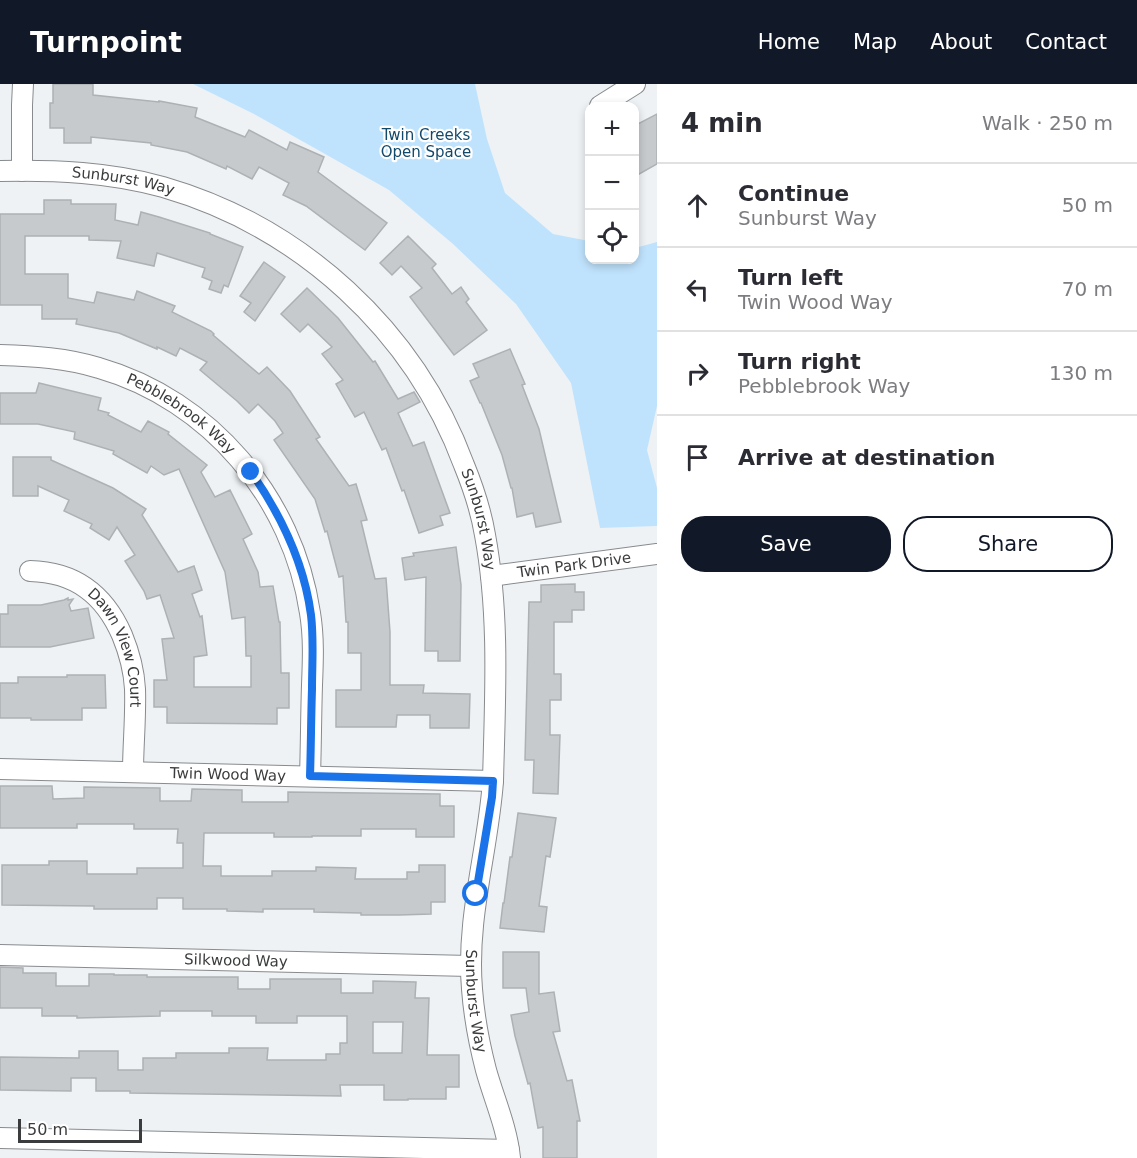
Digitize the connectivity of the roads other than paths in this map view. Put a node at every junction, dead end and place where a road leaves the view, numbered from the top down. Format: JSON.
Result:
{"nodes":[{"id":1,"x":23,"y":84,"type":"edge"},
{"id":2,"x":634,"y":84,"type":"edge"},
{"id":3,"x":606,"y":102,"type":"edge"},
{"id":4,"x":0,"y":171,"type":"edge"},
{"id":5,"x":22,"y":171,"type":"junction"},
{"id":6,"x":0,"y":355,"type":"edge"},
{"id":7,"x":657,"y":554,"type":"edge"},
{"id":8,"x":30,"y":571,"type":"dead end"},
{"id":9,"x":491,"y":576,"type":"junction"},
{"id":10,"x":0,"y":769,"type":"edge"},
{"id":11,"x":133,"y":772,"type":"junction"},
{"id":12,"x":310,"y":776,"type":"junction"},
{"id":13,"x":493,"y":781,"type":"junction"},
{"id":14,"x":0,"y":955,"type":"edge"},
{"id":15,"x":470,"y":966,"type":"junction"},
{"id":16,"x":0,"y":1138,"type":"edge"},
{"id":17,"x":509,"y":1154,"type":"edge"}],
"edges":[{"from":1,"to":5,"type":"street"},
{"from":2,"to":3,"type":"street"},
{"from":4,"to":5,"type":"street","name":"Sunburst Way"},
{"from":5,"to":9,"type":"street","name":"Sunburst Way"},
{"from":6,"to":12,"type":"street","name":"Pebblebrook Way"},
{"from":7,"to":9,"type":"street","name":"Twin Park Drive"},
{"from":8,"to":11,"type":"street","name":"Dawn View Court"},
{"from":9,"to":13,"type":"street","name":"Sunburst Way"},
{"from":10,"to":11,"type":"street","name":"Twin Wood Way"},
{"from":11,"to":12,"type":"street","name":"Twin Wood Way"},
{"from":12,"to":13,"type":"street","name":"Twin Wood Way"},
{"from":13,"to":15,"type":"street","name":"Sunburst Way"},
{"from":14,"to":15,"type":"street","name":"Silkwood Way"},
{"from":15,"to":17,"type":"street","name":"Sunburst Way"},
{"from":16,"to":17,"type":"street"}]}
